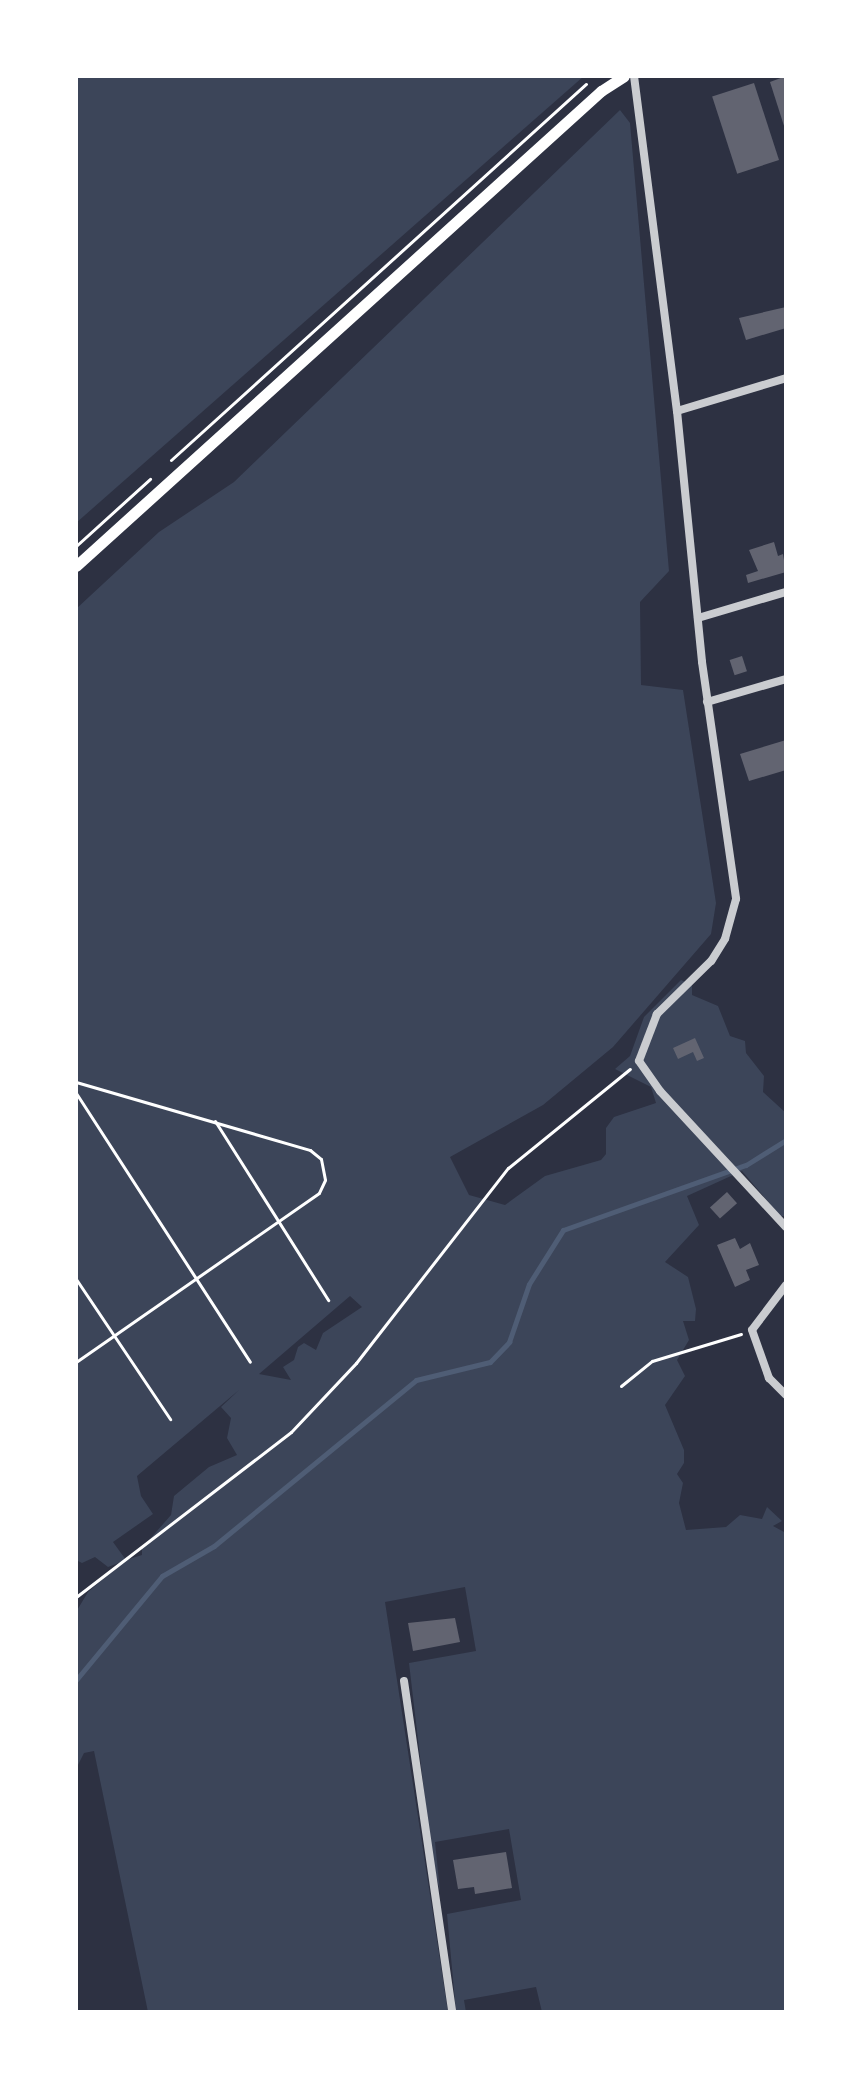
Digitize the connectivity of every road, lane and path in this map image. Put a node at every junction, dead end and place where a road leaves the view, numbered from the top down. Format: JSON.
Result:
{"nodes":[{"id":1,"x":597,"y":76,"type":"edge"},
{"id":2,"x":624,"y":76,"type":"edge"},
{"id":3,"x":634,"y":76,"type":"edge"},
{"id":4,"x":786,"y":378,"type":"edge"},
{"id":5,"x":677,"y":411,"type":"junction"},
{"id":6,"x":165,"y":466,"type":"dead end"},
{"id":7,"x":154,"y":476,"type":"dead end"},
{"id":8,"x":76,"y":546,"type":"edge"},
{"id":9,"x":76,"y":566,"type":"edge"},
{"id":10,"x":786,"y":592,"type":"edge"},
{"id":11,"x":698,"y":618,"type":"junction"},
{"id":12,"x":786,"y":679,"type":"edge"},
{"id":13,"x":707,"y":702,"type":"junction"},
{"id":14,"x":639,"y":1061,"type":"junction"},
{"id":15,"x":76,"y":1082,"type":"edge"},
{"id":16,"x":76,"y":1093,"type":"edge"},
{"id":17,"x":213,"y":1119,"type":"junction"},
{"id":18,"x":276,"y":1221,"type":"junction"},
{"id":19,"x":786,"y":1227,"type":"edge"},
{"id":20,"x":196,"y":1274,"type":"junction"},
{"id":21,"x":76,"y":1279,"type":"edge"},
{"id":22,"x":786,"y":1285,"type":"edge"},
{"id":23,"x":328,"y":1300,"type":"dead end"},
{"id":24,"x":752,"y":1330,"type":"junction"},
{"id":25,"x":113,"y":1335,"type":"junction"},
{"id":26,"x":76,"y":1362,"type":"edge"},
{"id":27,"x":250,"y":1362,"type":"dead end"},
{"id":28,"x":621,"y":1386,"type":"dead end"},
{"id":29,"x":786,"y":1395,"type":"edge"},
{"id":30,"x":170,"y":1419,"type":"dead end"},
{"id":31,"x":76,"y":1597,"type":"edge"},
{"id":32,"x":404,"y":1681,"type":"dead end"},
{"id":33,"x":452,"y":2012,"type":"edge"}],
"edges":[{"from":1,"to":6,"type":"path"},
{"from":2,"to":9,"type":"main road"},
{"from":3,"to":5,"type":"street"},
{"from":4,"to":5,"type":"street"},
{"from":5,"to":11,"type":"street"},
{"from":7,"to":8,"type":"path"},
{"from":10,"to":11,"type":"street"},
{"from":11,"to":13,"type":"street"},
{"from":12,"to":13,"type":"street"},
{"from":13,"to":14,"type":"street"},
{"from":14,"to":19,"type":"street"},
{"from":14,"to":31,"type":"path"},
{"from":15,"to":17,"type":"path"},
{"from":16,"to":20,"type":"path"},
{"from":17,"to":18,"type":"path"},
{"from":17,"to":18,"type":"path"},
{"from":18,"to":20,"type":"path"},
{"from":18,"to":23,"type":"path"},
{"from":20,"to":25,"type":"path"},
{"from":20,"to":27,"type":"path"},
{"from":21,"to":25,"type":"path"},
{"from":22,"to":24,"type":"street"},
{"from":24,"to":28,"type":"path"},
{"from":24,"to":29,"type":"street"},
{"from":25,"to":26,"type":"path"},
{"from":25,"to":30,"type":"path"},
{"from":32,"to":33,"type":"street"}]}
